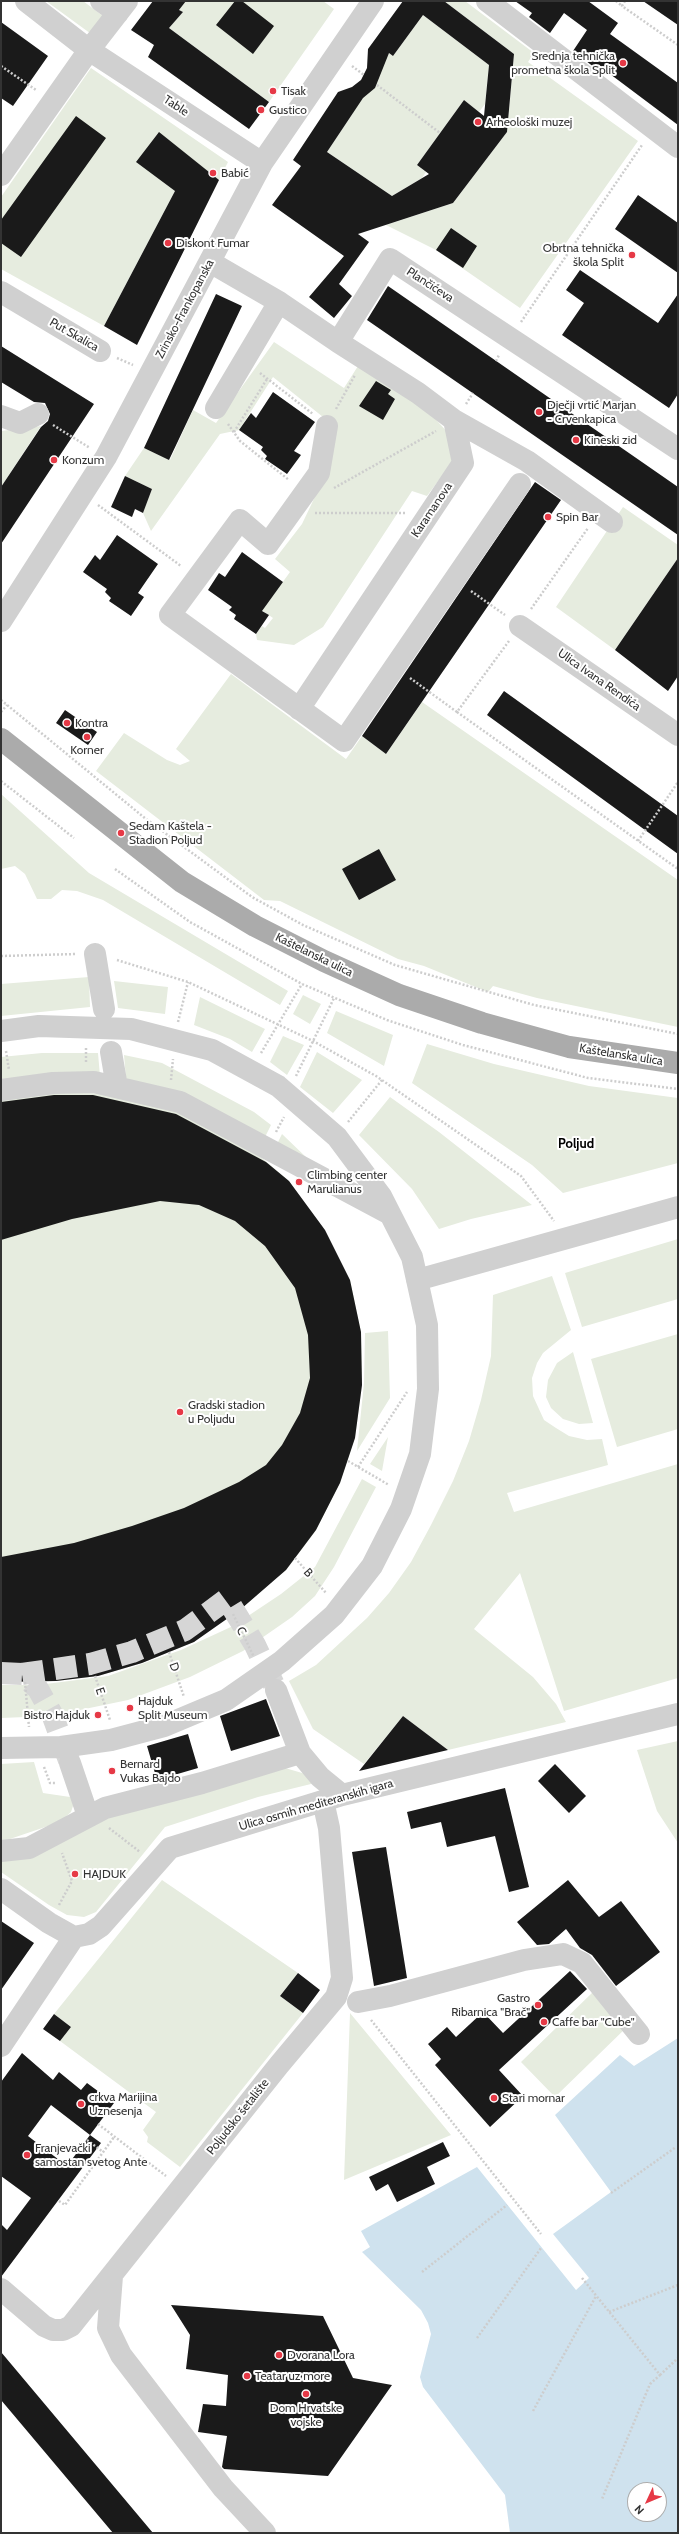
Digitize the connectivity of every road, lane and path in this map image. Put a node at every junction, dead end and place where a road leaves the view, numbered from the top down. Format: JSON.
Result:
{"nodes":[{"id":1,"x":26,"y":1,"type":"edge"},
{"id":2,"x":373,"y":1,"type":"edge"},
{"id":3,"x":487,"y":1,"type":"edge"},
{"id":4,"x":616,"y":1,"type":"edge"},
{"id":5,"x":625,"y":1,"type":"edge"},
{"id":6,"x":115,"y":5,"type":"edge"},
{"id":7,"x":622,"y":6,"type":"junction"},
{"id":8,"x":678,"y":45,"type":"edge"},
{"id":9,"x":89,"y":50,"type":"junction"},
{"id":10,"x":1,"y":66,"type":"edge"},
{"id":11,"x":377,"y":85,"type":"dead end"},
{"id":12,"x":52,"y":102,"type":"junction"},
{"id":13,"x":652,"y":130,"type":"junction"},
{"id":14,"x":440,"y":133,"type":"dead end"},
{"id":15,"x":678,"y":147,"type":"edge"},
{"id":16,"x":262,"y":163,"type":"junction"},
{"id":17,"x":1,"y":175,"type":"edge"},
{"id":18,"x":210,"y":262,"type":"junction"},
{"id":19,"x":1,"y":292,"type":"edge"},
{"id":20,"x":279,"y":302,"type":"junction"},
{"id":21,"x":531,"y":306,"type":"dead end"},
{"id":22,"x":338,"y":342,"type":"junction"},
{"id":23,"x":100,"y":351,"type":"joint"},
{"id":24,"x":364,"y":359,"type":"junction"},
{"id":25,"x":244,"y":361,"type":"junction"},
{"id":26,"x":150,"y":373,"type":"junction"},
{"id":27,"x":267,"y":379,"type":"junction"},
{"id":28,"x":216,"y":408,"type":"joint"},
{"id":29,"x":38,"y":414,"type":"dead end"},
{"id":30,"x":1,"y":416,"type":"edge"},
{"id":31,"x":454,"y":420,"type":"junction"},
{"id":32,"x":327,"y":426,"type":"junction"},
{"id":33,"x":60,"y":429,"type":"dead end"},
{"id":34,"x":234,"y":432,"type":"junction"},
{"id":35,"x":678,"y":449,"type":"edge"},
{"id":36,"x":106,"y":457,"type":"junction"},
{"id":37,"x":520,"y":484,"type":"dead end"},
{"id":38,"x":305,"y":492,"type":"junction"},
{"id":39,"x":328,"y":492,"type":"dead end"},
{"id":40,"x":83,"y":493,"type":"junction"},
{"id":41,"x":430,"y":512,"type":"junction"},
{"id":42,"x":290,"y":513,"type":"junction"},
{"id":43,"x":605,"y":517,"type":"joint"},
{"id":44,"x":197,"y":578,"type":"junction"},
{"id":45,"x":455,"y":579,"type":"junction"},
{"id":46,"x":2,"y":618,"type":"edge"},
{"id":47,"x":520,"y":626,"type":"junction"},
{"id":48,"x":394,"y":667,"type":"junction"},
{"id":49,"x":1,"y":700,"type":"edge"},
{"id":50,"x":8,"y":705,"type":"junction"},
{"id":51,"x":299,"y":709,"type":"junction"},
{"id":52,"x":1,"y":712,"type":"edge"},
{"id":53,"x":457,"y":712,"type":"junction"},
{"id":54,"x":678,"y":735,"type":"edge"},
{"id":55,"x":1,"y":739,"type":"edge"},
{"id":56,"x":1,"y":781,"type":"edge"},
{"id":57,"x":678,"y":782,"type":"edge"},
{"id":58,"x":74,"y":838,"type":"dead end"},
{"id":59,"x":638,"y":841,"type":"junction"},
{"id":60,"x":678,"y":869,"type":"edge"},
{"id":61,"x":95,"y":954,"type":"junction"},
{"id":62,"x":1,"y":956,"type":"edge"},
{"id":63,"x":188,"y":982,"type":"junction"},
{"id":64,"x":302,"y":984,"type":"dead end"},
{"id":65,"x":334,"y":998,"type":"dead end"},
{"id":66,"x":104,"y":1009,"type":"dead end"},
{"id":67,"x":278,"y":1025,"type":"junction"},
{"id":68,"x":1,"y":1031,"type":"edge"},
{"id":69,"x":678,"y":1034,"type":"edge"},
{"id":70,"x":174,"y":1040,"type":"junction"},
{"id":71,"x":313,"y":1041,"type":"junction"},
{"id":72,"x":111,"y":1052,"type":"dead end"},
{"id":73,"x":678,"y":1064,"type":"edge"},
{"id":74,"x":250,"y":1071,"type":"junction"},
{"id":75,"x":382,"y":1080,"type":"junction"},
{"id":76,"x":117,"y":1087,"type":"junction"},
{"id":77,"x":1,"y":1090,"type":"edge"},
{"id":78,"x":287,"y":1094,"type":"junction"},
{"id":79,"x":337,"y":1136,"type":"junction"},
{"id":80,"x":678,"y":1207,"type":"edge"},
{"id":81,"x":390,"y":1214,"type":"junction"},
{"id":82,"x":567,"y":1238,"type":"junction"},
{"id":83,"x":417,"y":1280,"type":"junction"},
{"id":84,"x":427,"y":1363,"type":"junction"},
{"id":85,"x":348,"y":1461,"type":"dead end"},
{"id":86,"x":358,"y":1467,"type":"junction"},
{"id":87,"x":379,"y":1479,"type":"dead end"},
{"id":88,"x":295,"y":1558,"type":"dead end"},
{"id":89,"x":322,"y":1588,"type":"dead end"},
{"id":90,"x":233,"y":1614,"type":"dead end"},
{"id":91,"x":249,"y":1647,"type":"dead end"},
{"id":92,"x":169,"y":1652,"type":"dead end"},
{"id":93,"x":96,"y":1676,"type":"dead end"},
{"id":94,"x":24,"y":1682,"type":"dead end"},
{"id":95,"x":179,"y":1682,"type":"dead end"},
{"id":96,"x":276,"y":1690,"type":"tunnel mouth"},
{"id":97,"x":106,"y":1707,"type":"dead end"},
{"id":98,"x":678,"y":1714,"type":"edge"},
{"id":99,"x":28,"y":1717,"type":"dead end"},
{"id":100,"x":1,"y":1748,"type":"edge"},
{"id":101,"x":300,"y":1753,"type":"junction"},
{"id":102,"x":70,"y":1763,"type":"tunnel mouth"},
{"id":103,"x":333,"y":1798,"type":"junction"},
{"id":104,"x":93,"y":1814,"type":"junction"},
{"id":105,"x":55,"y":1834,"type":"junction"},
{"id":106,"x":133,"y":1849,"type":"dead end"},
{"id":107,"x":1,"y":1851,"type":"edge"},
{"id":108,"x":1,"y":1889,"type":"edge"},
{"id":109,"x":49,"y":1923,"type":"junction"},
{"id":110,"x":74,"y":1937,"type":"junction"},
{"id":111,"x":342,"y":1978,"type":"junction"},
{"id":112,"x":360,"y":2005,"type":"junction"},
{"id":113,"x":639,"y":2034,"type":"dead end"},
{"id":114,"x":1,"y":2046,"type":"edge"},
{"id":115,"x":98,"y":2124,"type":"dead end"},
{"id":116,"x":114,"y":2137,"type":"junction"},
{"id":117,"x":86,"y":2140,"type":"dead end"},
{"id":118,"x":676,"y":2147,"type":"dead end"},
{"id":119,"x":103,"y":2152,"type":"junction"},
{"id":120,"x":182,"y":2188,"type":"junction"},
{"id":121,"x":611,"y":2193,"type":"dead end"},
{"id":122,"x":59,"y":2201,"type":"dead end"},
{"id":123,"x":507,"y":2205,"type":"dead end"},
{"id":124,"x":541,"y":2234,"type":"dead end"},
{"id":125,"x":542,"y":2248,"type":"dead end"},
{"id":126,"x":422,"y":2272,"type":"dead end"},
{"id":127,"x":112,"y":2276,"type":"junction"},
{"id":128,"x":582,"y":2278,"type":"dead end"},
{"id":129,"x":678,"y":2285,"type":"edge"},
{"id":130,"x":1,"y":2289,"type":"edge"},
{"id":131,"x":596,"y":2296,"type":"junction"},
{"id":132,"x":609,"y":2312,"type":"junction"},
{"id":133,"x":477,"y":2338,"type":"dead end"},
{"id":134,"x":678,"y":2358,"type":"edge"},
{"id":135,"x":660,"y":2375,"type":"junction"},
{"id":136,"x":533,"y":2411,"type":"dead end"},
{"id":137,"x":602,"y":2499,"type":"dead end"},
{"id":138,"x":265,"y":2533,"type":"edge"}],
"edges":[{"from":1,"to":9,"type":"street","name":"Table"},
{"from":2,"to":16,"type":"street","name":"Zrinsko-Frankopanska"},
{"from":3,"to":13,"type":"street"},
{"from":4,"to":7,"type":"path"},
{"from":5,"to":7,"type":"path"},
{"from":6,"to":9,"type":"street"},
{"from":7,"to":8,"type":"path"},
{"from":9,"to":12,"type":"street"},
{"from":9,"to":16,"type":"street","name":"Table"},
{"from":10,"to":12,"type":"path"},
{"from":11,"to":14,"type":"path"},
{"from":12,"to":17,"type":"street"},
{"from":13,"to":15,"type":"street"},
{"from":13,"to":21,"type":"path"},
{"from":16,"to":18,"type":"street","name":"Zrinsko-Frankopanska"},
{"from":18,"to":20,"type":"street"},
{"from":18,"to":26,"type":"street","name":"Zrinsko-Frankopanska"},
{"from":19,"to":23,"type":"street","name":"Put Skalica"},
{"from":20,"to":22,"type":"street"},
{"from":20,"to":25,"type":"street"},
{"from":22,"to":24,"type":"street"},
{"from":22,"to":35,"type":"street","name":"Plančićeva"},
{"from":23,"to":26,"type":"path","name":"Put Skalica"},
{"from":24,"to":31,"type":"street"},
{"from":24,"to":32,"type":"path"},
{"from":25,"to":27,"type":"path"},
{"from":25,"to":28,"type":"street"},
{"from":26,"to":36,"type":"street","name":"Zrinsko-Frankopanska"},
{"from":27,"to":32,"type":"path"},
{"from":27,"to":34,"type":"path"},
{"from":28,"to":34,"type":"path"},
{"from":29,"to":30,"type":"street"},
{"from":31,"to":39,"type":"path"},
{"from":31,"to":41,"type":"street","name":"Karamanova"},
{"from":31,"to":43,"type":"street"},
{"from":32,"to":38,"type":"street"},
{"from":33,"to":36,"type":"path"},
{"from":34,"to":38,"type":"path"},
{"from":36,"to":40,"type":"street","name":"Zrinsko-Frankopanska"},
{"from":37,"to":45,"type":"street"},
{"from":38,"to":42,"type":"street"},
{"from":40,"to":44,"type":"path"},
{"from":40,"to":46,"type":"street","name":"Zrinsko-Frankopanska"},
{"from":41,"to":42,"type":"path"},
{"from":41,"to":51,"type":"street","name":"Karamanova"},
{"from":42,"to":44,"type":"street"},
{"from":43,"to":47,"type":"path"},
{"from":44,"to":51,"type":"street"},
{"from":45,"to":47,"type":"path"},
{"from":45,"to":48,"type":"street"},
{"from":47,"to":53,"type":"path"},
{"from":47,"to":54,"type":"street","name":"Ulica Ivana Rendića"},
{"from":48,"to":51,"type":"street"},
{"from":48,"to":53,"type":"path"},
{"from":49,"to":50,"type":"path"},
{"from":50,"to":52,"type":"path"},
{"from":50,"to":69,"type":"path"},
{"from":53,"to":59,"type":"path"},
{"from":55,"to":73,"type":"main road","name":"Kaštelanska ulica"},
{"from":56,"to":58,"type":"path"},
{"from":57,"to":59,"type":"path"},
{"from":59,"to":60,"type":"path"},
{"from":61,"to":62,"type":"path"},
{"from":61,"to":63,"type":"path"},
{"from":61,"to":66,"type":"street"},
{"from":63,"to":67,"type":"path"},
{"from":63,"to":70,"type":"path"},
{"from":64,"to":67,"type":"path"},
{"from":65,"to":71,"type":"path"},
{"from":67,"to":71,"type":"path"},
{"from":67,"to":74,"type":"path"},
{"from":68,"to":70,"type":"street"},
{"from":70,"to":74,"type":"street"},
{"from":71,"to":75,"type":"path"},
{"from":71,"to":78,"type":"path"},
{"from":72,"to":76,"type":"street"},
{"from":74,"to":78,"type":"street"},
{"from":75,"to":79,"type":"path"},
{"from":75,"to":82,"type":"path"},
{"from":76,"to":77,"type":"street"},
{"from":76,"to":81,"type":"street"},
{"from":78,"to":79,"type":"street"},
{"from":79,"to":81,"type":"street"},
{"from":80,"to":82,"type":"street"},
{"from":81,"to":83,"type":"street"},
{"from":82,"to":83,"type":"street"},
{"from":83,"to":84,"type":"street"},
{"from":84,"to":86,"type":"path"},
{"from":84,"to":100,"type":"street"},
{"from":85,"to":86,"type":"path"},
{"from":86,"to":87,"type":"path"},
{"from":88,"to":89,"type":"path","name":"B"},
{"from":90,"to":91,"type":"path","name":"C"},
{"from":92,"to":95,"type":"path","name":"D"},
{"from":93,"to":97,"type":"path","name":"E"},
{"from":94,"to":99,"type":"path"},
{"from":96,"to":101,"type":"street"},
{"from":98,"to":103,"type":"street","name":"Ulica osmih mediteranskih igara"},
{"from":101,"to":103,"type":"street"},
{"from":101,"to":104,"type":"street"},
{"from":102,"to":104,"type":"street"},
{"from":103,"to":110,"type":"street","name":"Ulica osmih mediteranskih igara"},
{"from":103,"to":111,"type":"street","name":"Poljudsko šetalište"},
{"from":104,"to":105,"type":"street"},
{"from":104,"to":106,"type":"path"},
{"from":105,"to":107,"type":"street"},
{"from":105,"to":109,"type":"path"},
{"from":108,"to":109,"type":"street"},
{"from":109,"to":110,"type":"street"},
{"from":110,"to":114,"type":"street"},
{"from":111,"to":112,"type":"street"},
{"from":111,"to":120,"type":"street","name":"Poljudsko šetalište"},
{"from":112,"to":113,"type":"street"},
{"from":112,"to":124,"type":"path"},
{"from":115,"to":116,"type":"path"},
{"from":116,"to":119,"type":"path"},
{"from":116,"to":120,"type":"path"},
{"from":117,"to":119,"type":"path"},
{"from":118,"to":121,"type":"path"},
{"from":119,"to":122,"type":"path"},
{"from":120,"to":127,"type":"street","name":"Poljudsko šetalište"},
{"from":123,"to":126,"type":"path"},
{"from":125,"to":133,"type":"path"},
{"from":127,"to":130,"type":"street","name":"Poljudsko šetalište"},
{"from":127,"to":138,"type":"street"},
{"from":128,"to":131,"type":"path"},
{"from":129,"to":132,"type":"path"},
{"from":131,"to":132,"type":"path"},
{"from":131,"to":136,"type":"path"},
{"from":132,"to":135,"type":"path"},
{"from":134,"to":135,"type":"path"},
{"from":135,"to":137,"type":"path"}]}
